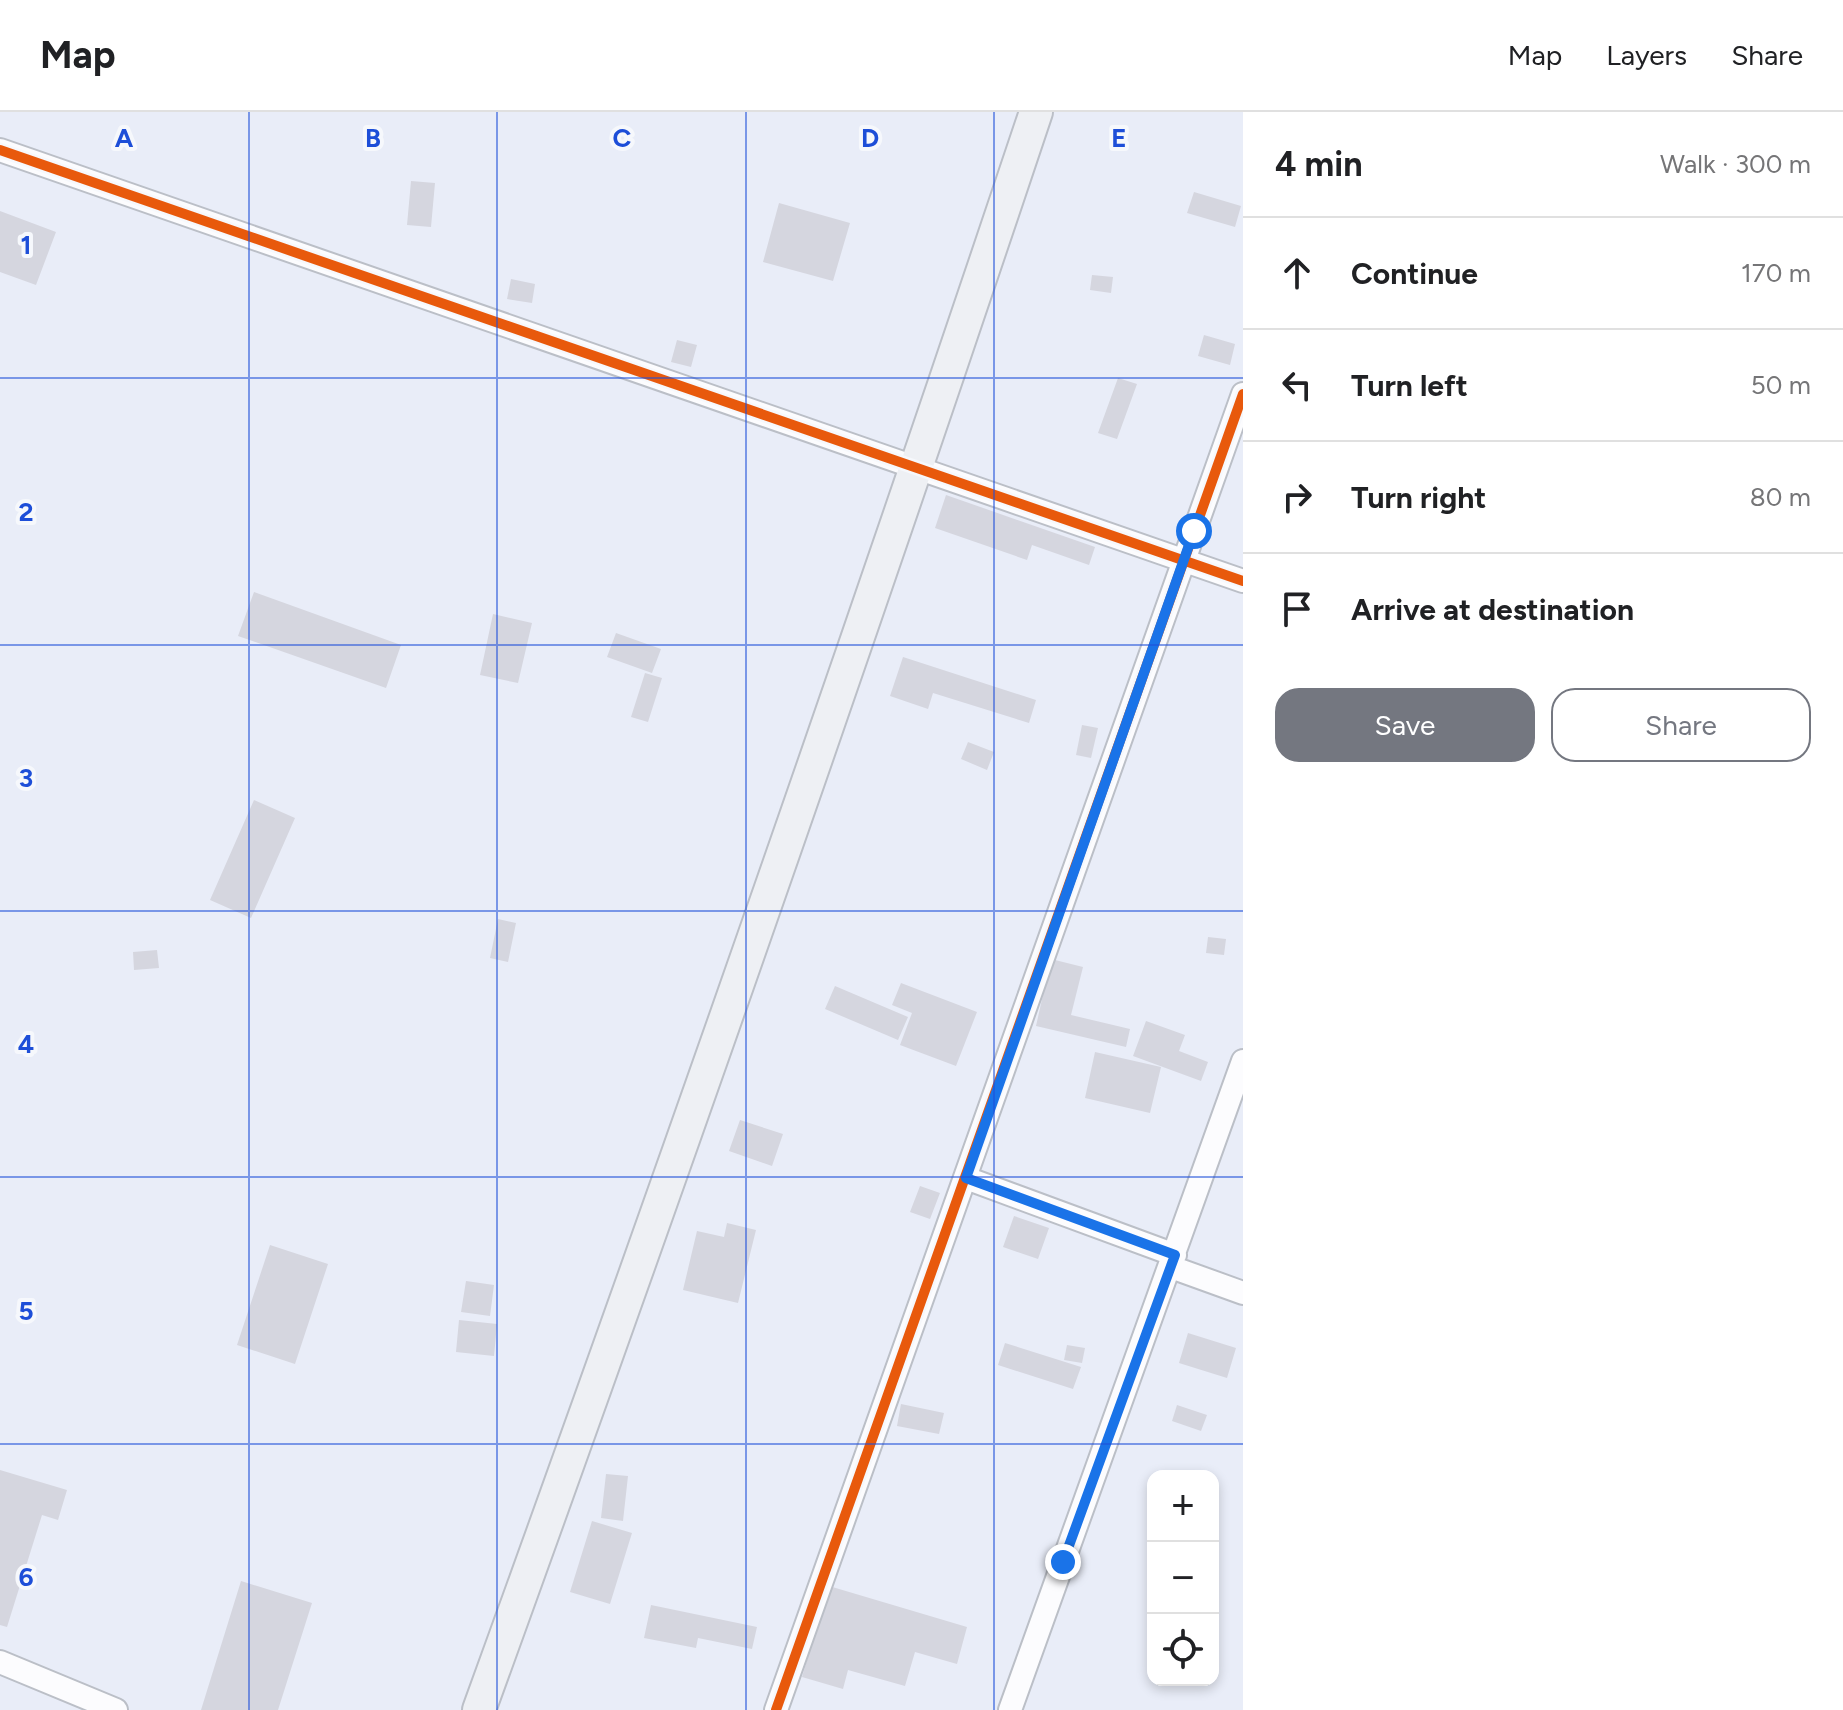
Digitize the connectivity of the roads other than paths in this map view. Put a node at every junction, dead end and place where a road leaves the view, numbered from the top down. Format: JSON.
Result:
{"nodes":[{"id":1,"x":1036,"y":112,"type":"edge"},
{"id":2,"x":0,"y":150,"type":"edge"},
{"id":3,"x":1243,"y":394,"type":"edge"},
{"id":4,"x":917,"y":466,"type":"junction"},
{"id":5,"x":1184,"y":558,"type":"junction"},
{"id":6,"x":1243,"y":581,"type":"edge"},
{"id":7,"x":1243,"y":1061,"type":"edge"},
{"id":8,"x":966,"y":1178,"type":"junction"},
{"id":9,"x":1173,"y":1261,"type":"junction"},
{"id":10,"x":1243,"y":1293,"type":"edge"},
{"id":11,"x":0,"y":1662,"type":"edge"},
{"id":12,"x":116,"y":1710,"type":"edge"},
{"id":13,"x":479,"y":1710,"type":"edge"},
{"id":14,"x":776,"y":1710,"type":"edge"},
{"id":15,"x":1010,"y":1710,"type":"edge"}],
"edges":[{"from":1,"to":4,"type":"main road"},
{"from":2,"to":4,"type":"street"},
{"from":3,"to":5,"type":"street"},
{"from":4,"to":5,"type":"street"},
{"from":4,"to":13,"type":"main road"},
{"from":5,"to":6,"type":"street"},
{"from":5,"to":8,"type":"street"},
{"from":7,"to":9,"type":"street"},
{"from":8,"to":9,"type":"street"},
{"from":8,"to":14,"type":"street"},
{"from":9,"to":10,"type":"street"},
{"from":9,"to":15,"type":"street"},
{"from":11,"to":12,"type":"street"}]}
